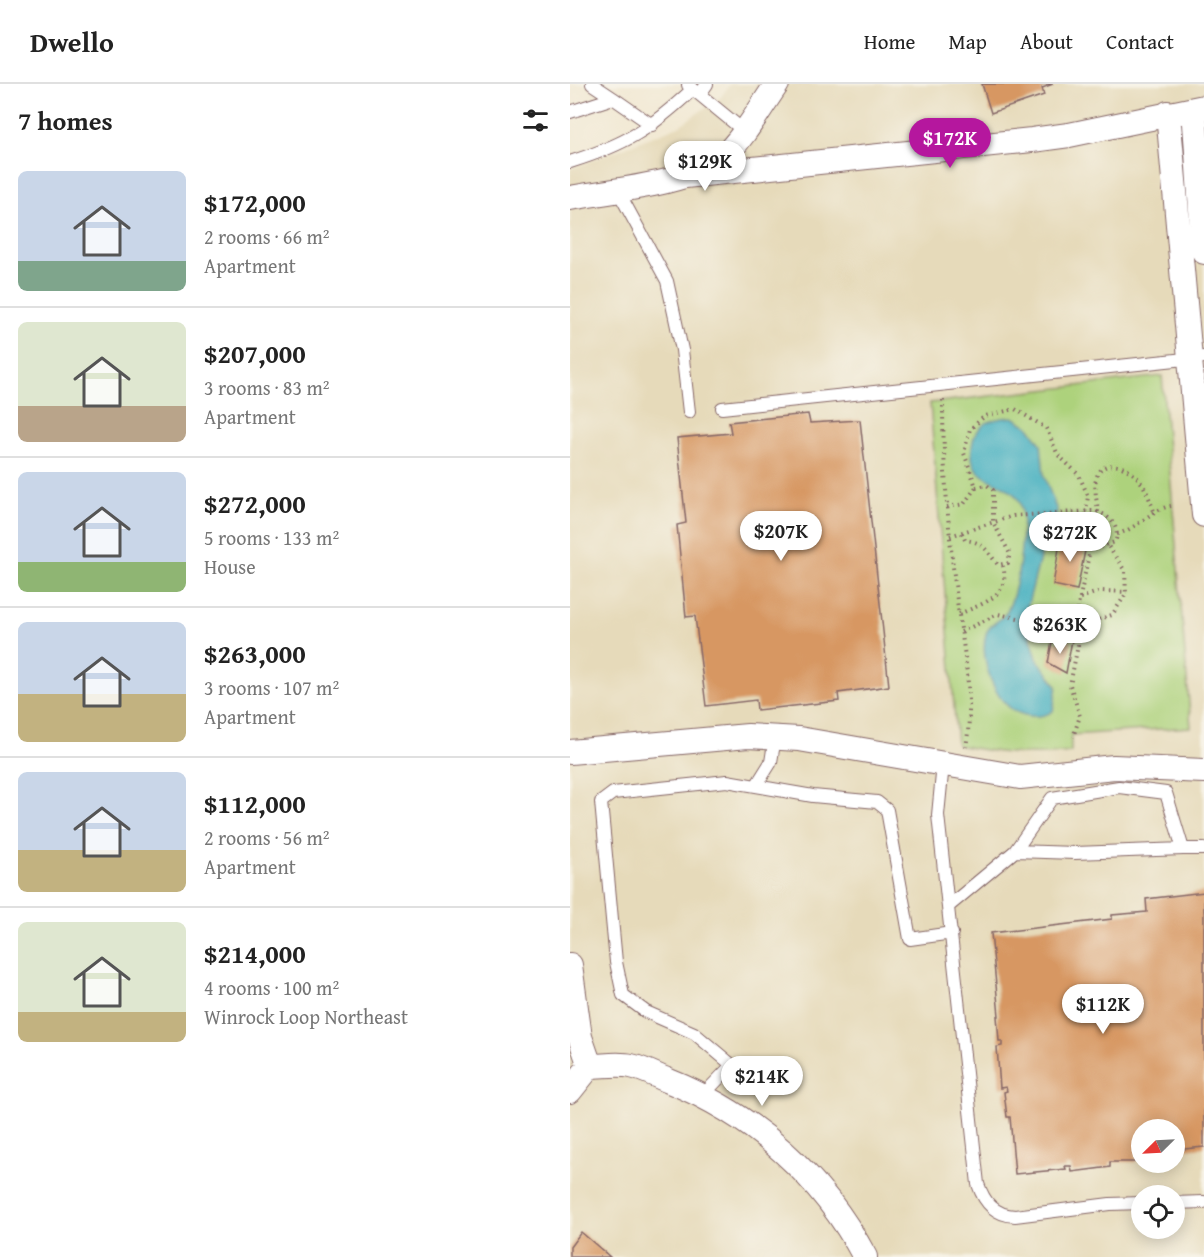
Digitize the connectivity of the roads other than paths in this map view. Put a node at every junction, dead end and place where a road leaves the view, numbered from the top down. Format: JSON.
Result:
{"nodes":[{"id":1,"x":592,"y":84,"type":"edge"},
{"id":2,"x":777,"y":84,"type":"edge"},
{"id":3,"x":697,"y":88,"type":"edge"},
{"id":4,"x":613,"y":98,"type":"junction"},
{"id":5,"x":1199,"y":108,"type":"edge"},
{"id":6,"x":570,"y":112,"type":"edge"},
{"id":7,"x":1168,"y":113,"type":"junction"},
{"id":8,"x":652,"y":125,"type":"junction"},
{"id":9,"x":744,"y":131,"type":"junction"},
{"id":10,"x":570,"y":162,"type":"edge"},
{"id":11,"x":685,"y":176,"type":"junction"},
{"id":12,"x":617,"y":189,"type":"junction"},
{"id":13,"x":570,"y":198,"type":"edge"},
{"id":14,"x":1204,"y":252,"type":"edge"},
{"id":15,"x":1196,"y":357,"type":"edge"},
{"id":16,"x":722,"y":408,"type":"dead end"},
{"id":17,"x":689,"y":412,"type":"dead end"},
{"id":18,"x":1204,"y":515,"type":"edge"},
{"id":19,"x":775,"y":737,"type":"junction"},
{"id":20,"x":570,"y":752,"type":"edge"},
{"id":21,"x":943,"y":764,"type":"junction"},
{"id":22,"x":1204,"y":771,"type":"edge"},
{"id":23,"x":756,"y":786,"type":"junction"},
{"id":24,"x":1183,"y":849,"type":"junction"},
{"id":25,"x":1204,"y":849,"type":"edge"},
{"id":26,"x":1015,"y":851,"type":"junction"},
{"id":27,"x":950,"y":905,"type":"junction"},
{"id":28,"x":952,"y":933,"type":"junction"},
{"id":29,"x":570,"y":965,"type":"edge"},
{"id":30,"x":590,"y":1066,"type":"junction"},
{"id":31,"x":570,"y":1091,"type":"edge"},
{"id":32,"x":703,"y":1095,"type":"junction"},
{"id":33,"x":1204,"y":1202,"type":"edge"},
{"id":34,"x":1131,"y":1203,"type":"edge"},
{"id":35,"x":1185,"y":1203,"type":"edge"},
{"id":36,"x":865,"y":1257,"type":"edge"}],
"edges":[{"from":1,"to":4,"type":"lane"},
{"from":2,"to":9,"type":"street"},
{"from":3,"to":8,"type":"lane"},
{"from":3,"to":9,"type":"lane"},
{"from":4,"to":6,"type":"lane"},
{"from":4,"to":8,"type":"lane"},
{"from":5,"to":7,"type":"street"},
{"from":5,"to":14,"type":"street"},
{"from":7,"to":11,"type":"street"},
{"from":7,"to":15,"type":"street"},
{"from":8,"to":10,"type":"lane"},
{"from":9,"to":11,"type":"street"},
{"from":11,"to":12,"type":"street"},
{"from":12,"to":13,"type":"street"},
{"from":12,"to":17,"type":"lane"},
{"from":15,"to":16,"type":"lane"},
{"from":15,"to":18,"type":"street"},
{"from":19,"to":20,"type":"street"},
{"from":19,"to":21,"type":"street"},
{"from":19,"to":23,"type":"lane"},
{"from":21,"to":22,"type":"street"},
{"from":21,"to":27,"type":"lane"},
{"from":23,"to":28,"type":"lane"},
{"from":23,"to":32,"type":"lane"},
{"from":24,"to":25,"type":"lane"},
{"from":24,"to":26,"type":"lane"},
{"from":24,"to":26,"type":"lane"},
{"from":26,"to":27,"type":"lane"},
{"from":27,"to":28,"type":"lane"},
{"from":28,"to":34,"type":"lane"},
{"from":29,"to":30,"type":"street"},
{"from":30,"to":31,"type":"street"},
{"from":30,"to":32,"type":"street"},
{"from":32,"to":36,"type":"street"},
{"from":33,"to":35,"type":"lane"}]}
